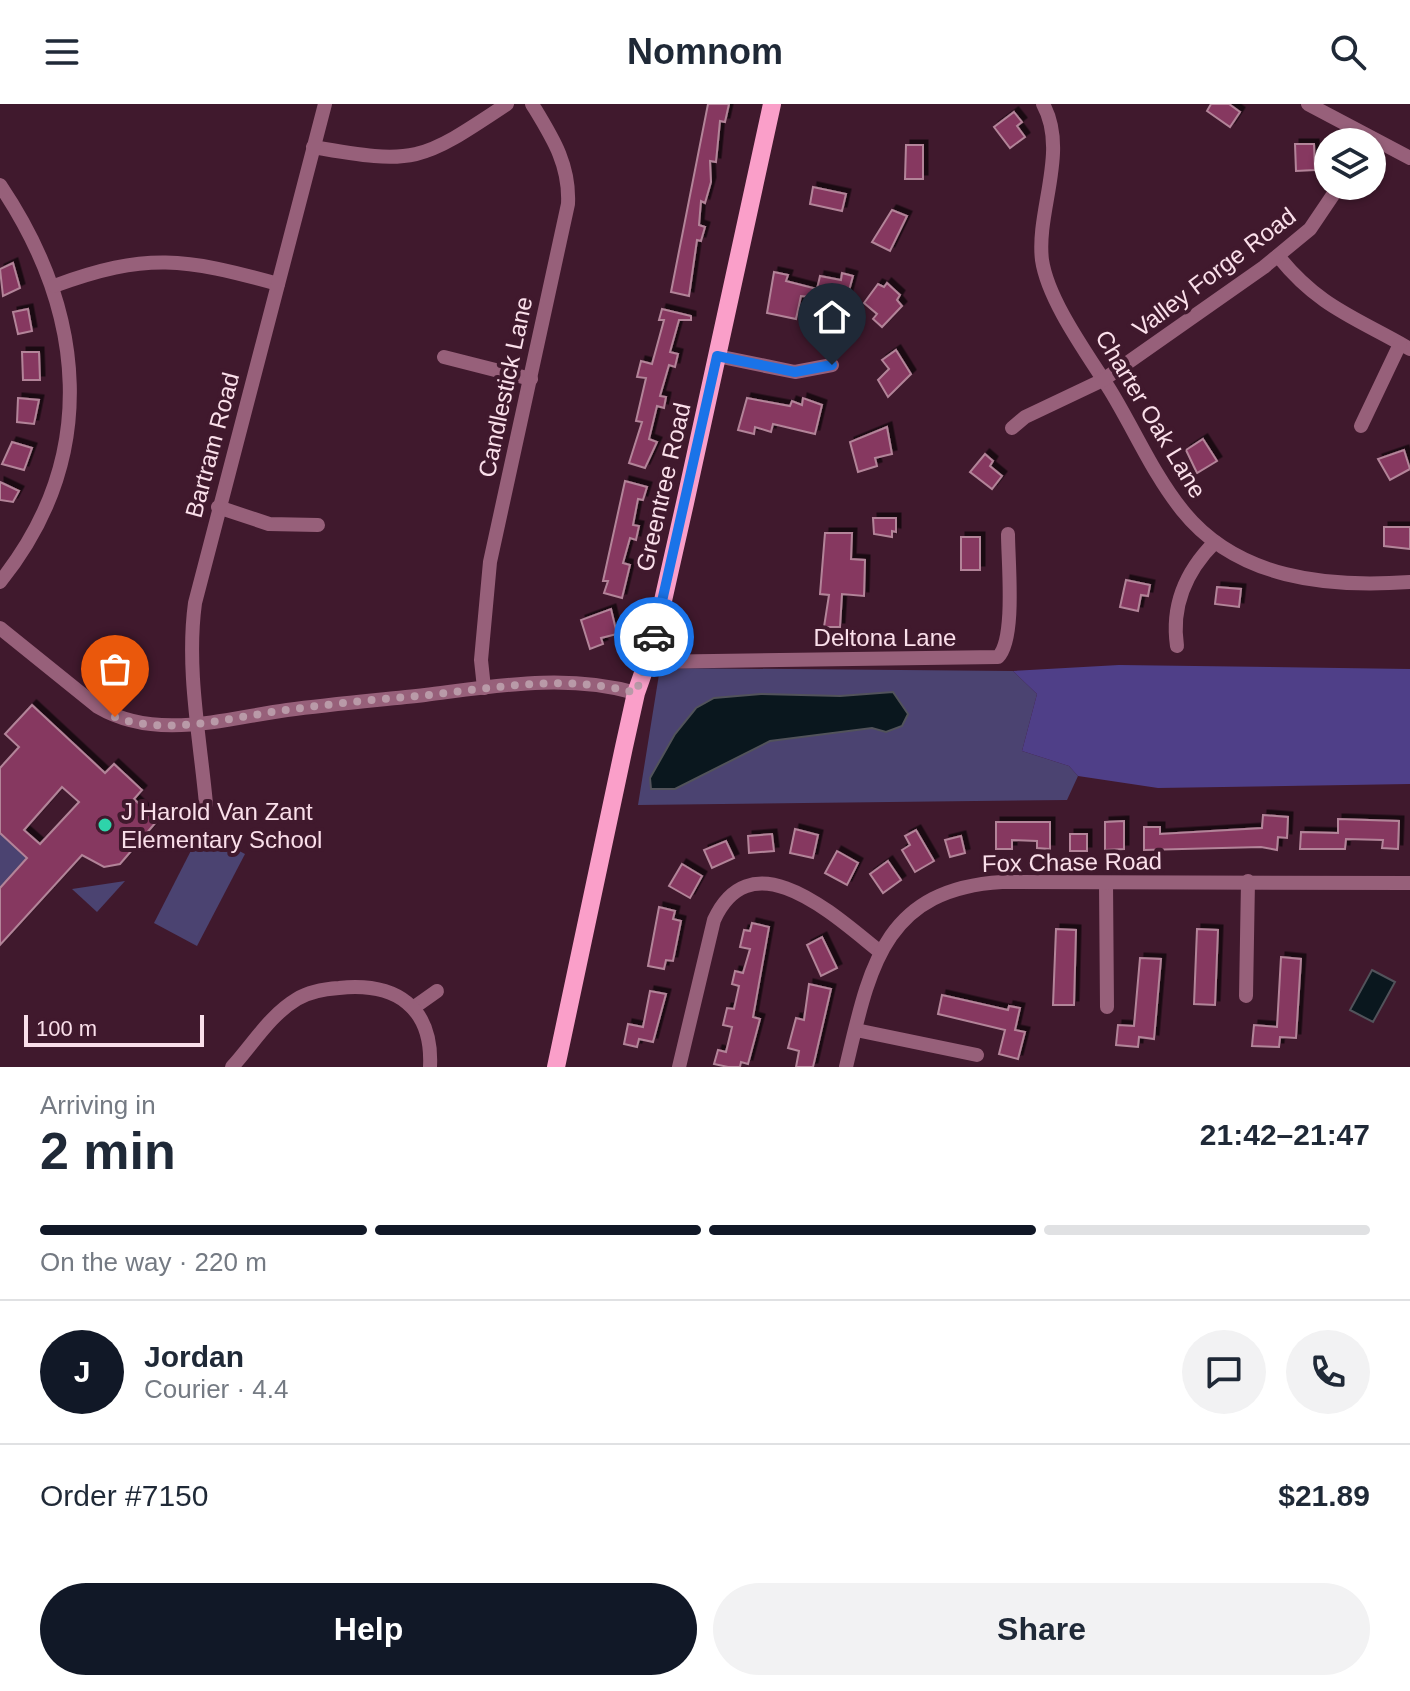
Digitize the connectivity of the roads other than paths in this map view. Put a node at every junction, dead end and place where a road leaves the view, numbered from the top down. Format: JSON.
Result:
{"nodes":[{"id":1,"x":325,"y":104,"type":"edge"},
{"id":2,"x":507,"y":104,"type":"edge"},
{"id":3,"x":532,"y":104,"type":"edge"},
{"id":4,"x":772,"y":104,"type":"edge"},
{"id":5,"x":1043,"y":104,"type":"edge"},
{"id":6,"x":1308,"y":104,"type":"edge"},
{"id":7,"x":1346,"y":128,"type":"edge"},
{"id":8,"x":313,"y":147,"type":"junction"},
{"id":9,"x":1386,"y":148,"type":"edge"},
{"id":10,"x":1410,"y":158,"type":"edge"},
{"id":11,"x":0,"y":185,"type":"edge"},
{"id":12,"x":1330,"y":200,"type":"edge"},
{"id":13,"x":1278,"y":256,"type":"junction"},
{"id":14,"x":278,"y":284,"type":"junction"},
{"id":15,"x":54,"y":286,"type":"junction"},
{"id":16,"x":1405,"y":346,"type":"edge"},
{"id":17,"x":717,"y":356,"type":"junction"},
{"id":18,"x":444,"y":357,"type":"dead end"},
{"id":19,"x":832,"y":365,"type":"dead end"},
{"id":20,"x":531,"y":379,"type":"junction"},
{"id":21,"x":1103,"y":380,"type":"junction"},
{"id":22,"x":1361,"y":426,"type":"dead end"},
{"id":23,"x":1012,"y":428,"type":"dead end"},
{"id":24,"x":218,"y":507,"type":"junction"},
{"id":25,"x":318,"y":525,"type":"dead end"},
{"id":26,"x":1008,"y":534,"type":"dead end"},
{"id":27,"x":1215,"y":542,"type":"junction"},
{"id":28,"x":0,"y":582,"type":"edge"},
{"id":29,"x":1410,"y":582,"type":"edge"},
{"id":30,"x":0,"y":628,"type":"edge"},
{"id":31,"x":1177,"y":646,"type":"dead end"},
{"id":32,"x":645,"y":662,"type":"junction"},
{"id":33,"x":484,"y":688,"type":"junction"},
{"id":34,"x":636,"y":693,"type":"junction"},
{"id":35,"x":199,"y":723,"type":"junction"},
{"id":36,"x":206,"y":804,"type":"dead end"},
{"id":37,"x":1248,"y":881,"type":"junction"},
{"id":38,"x":1106,"y":883,"type":"junction"},
{"id":39,"x":1410,"y":883,"type":"edge"},
{"id":40,"x":879,"y":951,"type":"junction"},
{"id":41,"x":437,"y":991,"type":"dead end"},
{"id":42,"x":1246,"y":996,"type":"dead end"},
{"id":43,"x":1107,"y":1007,"type":"dead end"},
{"id":44,"x":413,"y":1008,"type":"junction"},
{"id":45,"x":856,"y":1030,"type":"junction"},
{"id":46,"x":977,"y":1055,"type":"dead end"},
{"id":47,"x":232,"y":1067,"type":"edge"},
{"id":48,"x":430,"y":1067,"type":"edge"},
{"id":49,"x":556,"y":1067,"type":"edge"},
{"id":50,"x":679,"y":1067,"type":"edge"},
{"id":51,"x":846,"y":1067,"type":"edge"}],
"edges":[{"from":1,"to":8,"type":"street","name":"Bartram Road"},
{"from":2,"to":8,"type":"street"},
{"from":3,"to":20,"type":"street","name":"Candlestick Lane"},
{"from":4,"to":17,"type":"main road","name":"Greentree Road"},
{"from":5,"to":21,"type":"street","name":"Charter Oak Lane"},
{"from":6,"to":7,"type":"street"},
{"from":8,"to":14,"type":"street","name":"Bartram Road"},
{"from":9,"to":10,"type":"street"},
{"from":11,"to":15,"type":"street"},
{"from":12,"to":13,"type":"street","name":"Valley Forge Road"},
{"from":13,"to":16,"type":"street"},
{"from":13,"to":21,"type":"street","name":"Valley Forge Road"},
{"from":14,"to":15,"type":"street"},
{"from":14,"to":24,"type":"street","name":"Bartram Road"},
{"from":15,"to":28,"type":"street"},
{"from":16,"to":22,"type":"street"},
{"from":17,"to":19,"type":"street"},
{"from":17,"to":32,"type":"main road","name":"Greentree Road"},
{"from":18,"to":20,"type":"street"},
{"from":20,"to":33,"type":"street","name":"Candlestick Lane"},
{"from":21,"to":23,"type":"street","name":"Valley Forge Road"},
{"from":21,"to":27,"type":"street","name":"Charter Oak Lane"},
{"from":24,"to":25,"type":"street"},
{"from":24,"to":35,"type":"street","name":"Bartram Road"},
{"from":26,"to":32,"type":"street","name":"Deltona Lane"},
{"from":27,"to":29,"type":"street","name":"Charter Oak Lane"},
{"from":27,"to":31,"type":"street"},
{"from":30,"to":35,"type":"street"},
{"from":32,"to":34,"type":"main road","name":"Greentree Road"},
{"from":33,"to":34,"type":"street"},
{"from":33,"to":35,"type":"street"},
{"from":34,"to":49,"type":"main road","name":"Greentree Road"},
{"from":35,"to":36,"type":"street","name":"Bartram Road"},
{"from":37,"to":38,"type":"street","name":"Fox Chase Road"},
{"from":37,"to":39,"type":"street","name":"Fox Chase Road"},
{"from":37,"to":42,"type":"street"},
{"from":38,"to":40,"type":"street","name":"Fox Chase Road"},
{"from":38,"to":43,"type":"street"},
{"from":40,"to":45,"type":"street","name":"Fox Chase Road"},
{"from":40,"to":50,"type":"street"},
{"from":41,"to":44,"type":"street"},
{"from":44,"to":47,"type":"street"},
{"from":44,"to":48,"type":"street"},
{"from":45,"to":46,"type":"street"},
{"from":45,"to":51,"type":"street","name":"Fox Chase Road"}]}
